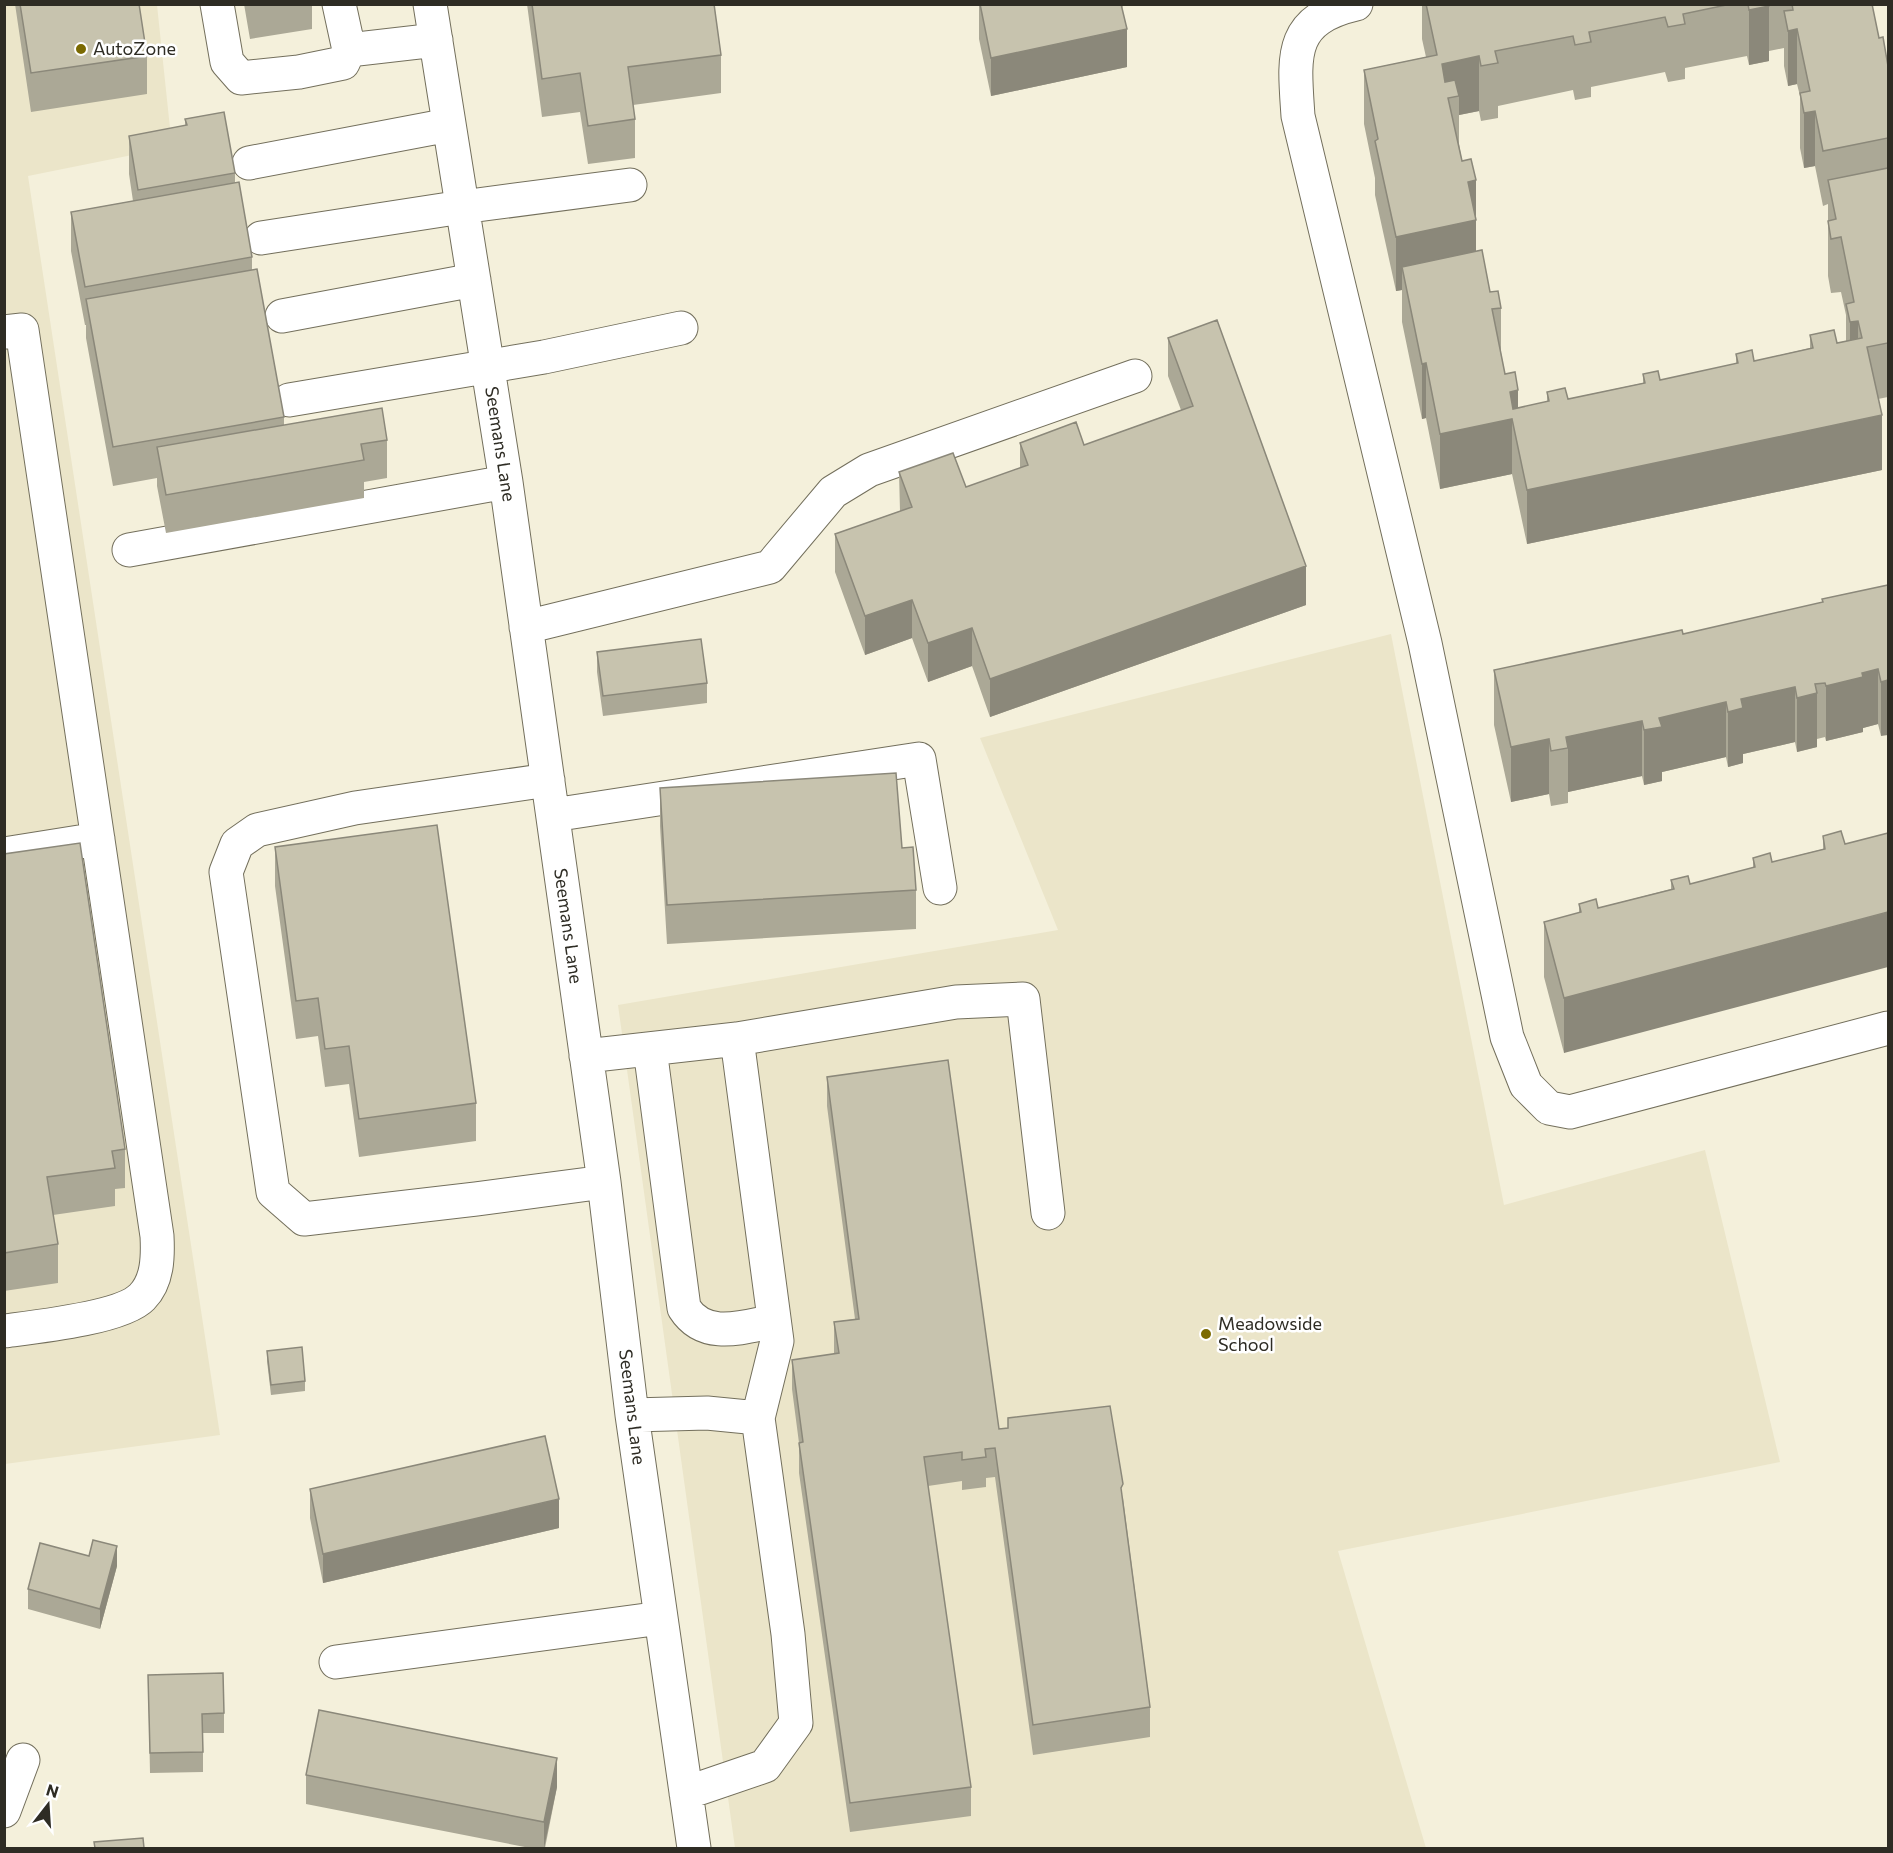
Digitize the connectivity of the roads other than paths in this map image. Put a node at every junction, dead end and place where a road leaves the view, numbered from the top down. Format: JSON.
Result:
{"nodes":[{"id":1,"x":217,"y":4,"type":"edge"},
{"id":2,"x":339,"y":4,"type":"edge"},
{"id":3,"x":430,"y":4,"type":"edge"},
{"id":4,"x":1356,"y":4,"type":"edge"},
{"id":5,"x":436,"y":40,"type":"junction"},
{"id":6,"x":350,"y":50,"type":"junction"},
{"id":7,"x":449,"y":125,"type":"junction"},
{"id":8,"x":249,"y":163,"type":"dead end"},
{"id":9,"x":630,"y":185,"type":"dead end"},
{"id":10,"x":462,"y":207,"type":"junction"},
{"id":11,"x":261,"y":238,"type":"dead end"},
{"id":12,"x":474,"y":280,"type":"junction"},
{"id":13,"x":282,"y":316,"type":"dead end"},
{"id":14,"x":681,"y":328,"type":"dead end"},
{"id":15,"x":4,"y":332,"type":"edge"},
{"id":16,"x":488,"y":365,"type":"junction"},
{"id":17,"x":1135,"y":376,"type":"dead end"},
{"id":18,"x":289,"y":400,"type":"dead end"},
{"id":19,"x":506,"y":482,"type":"junction"},
{"id":20,"x":129,"y":550,"type":"dead end"},
{"id":21,"x":526,"y":627,"type":"junction"},
{"id":22,"x":548,"y":780,"type":"junction"},
{"id":23,"x":553,"y":815,"type":"junction"},
{"id":24,"x":98,"y":839,"type":"junction"},
{"id":25,"x":4,"y":854,"type":"edge"},
{"id":26,"x":940,"y":888,"type":"dead end"},
{"id":27,"x":1888,"y":1028,"type":"edge"},
{"id":28,"x":737,"y":1038,"type":"junction"},
{"id":29,"x":650,"y":1049,"type":"junction"},
{"id":30,"x":586,"y":1056,"type":"junction"},
{"id":31,"x":604,"y":1182,"type":"junction"},
{"id":32,"x":1048,"y":1213,"type":"dead end"},
{"id":33,"x":774,"y":1321,"type":"junction"},
{"id":34,"x":4,"y":1331,"type":"edge"},
{"id":35,"x":632,"y":1415,"type":"junction"},
{"id":36,"x":758,"y":1418,"type":"junction"},
{"id":37,"x":661,"y":1618,"type":"junction"},
{"id":38,"x":336,"y":1662,"type":"dead end"},
{"id":39,"x":23,"y":1760,"type":"dead end"},
{"id":40,"x":686,"y":1793,"type":"junction"},
{"id":41,"x":4,"y":1811,"type":"edge"},
{"id":42,"x":694,"y":1848,"type":"edge"}],
"edges":[{"from":1,"to":6,"type":"street"},
{"from":2,"to":6,"type":"street"},
{"from":3,"to":5,"type":"street","name":"Seemans Lane"},
{"from":4,"to":27,"type":"street"},
{"from":5,"to":6,"type":"street"},
{"from":5,"to":7,"type":"street","name":"Seemans Lane"},
{"from":7,"to":8,"type":"street"},
{"from":7,"to":10,"type":"street","name":"Seemans Lane"},
{"from":9,"to":10,"type":"street"},
{"from":10,"to":11,"type":"street"},
{"from":10,"to":12,"type":"street","name":"Seemans Lane"},
{"from":12,"to":13,"type":"street"},
{"from":12,"to":16,"type":"street","name":"Seemans Lane"},
{"from":14,"to":16,"type":"street"},
{"from":15,"to":24,"type":"street"},
{"from":16,"to":18,"type":"street"},
{"from":16,"to":19,"type":"street","name":"Seemans Lane"},
{"from":17,"to":21,"type":"street"},
{"from":19,"to":20,"type":"street"},
{"from":19,"to":21,"type":"street","name":"Seemans Lane"},
{"from":21,"to":22,"type":"street","name":"Seemans Lane"},
{"from":22,"to":23,"type":"street","name":"Seemans Lane"},
{"from":22,"to":31,"type":"street"},
{"from":23,"to":26,"type":"street"},
{"from":23,"to":30,"type":"street","name":"Seemans Lane"},
{"from":24,"to":25,"type":"street"},
{"from":24,"to":34,"type":"street"},
{"from":28,"to":29,"type":"street"},
{"from":28,"to":32,"type":"street"},
{"from":28,"to":33,"type":"street"},
{"from":29,"to":30,"type":"street"},
{"from":29,"to":33,"type":"street"},
{"from":30,"to":31,"type":"street","name":"Seemans Lane"},
{"from":31,"to":35,"type":"street","name":"Seemans Lane"},
{"from":33,"to":36,"type":"street"},
{"from":35,"to":36,"type":"street"},
{"from":35,"to":37,"type":"street","name":"Seemans Lane"},
{"from":36,"to":40,"type":"street"},
{"from":37,"to":38,"type":"street"},
{"from":37,"to":40,"type":"street","name":"Seemans Lane"},
{"from":39,"to":41,"type":"street"},
{"from":40,"to":42,"type":"street","name":"Seemans Lane"}]}
